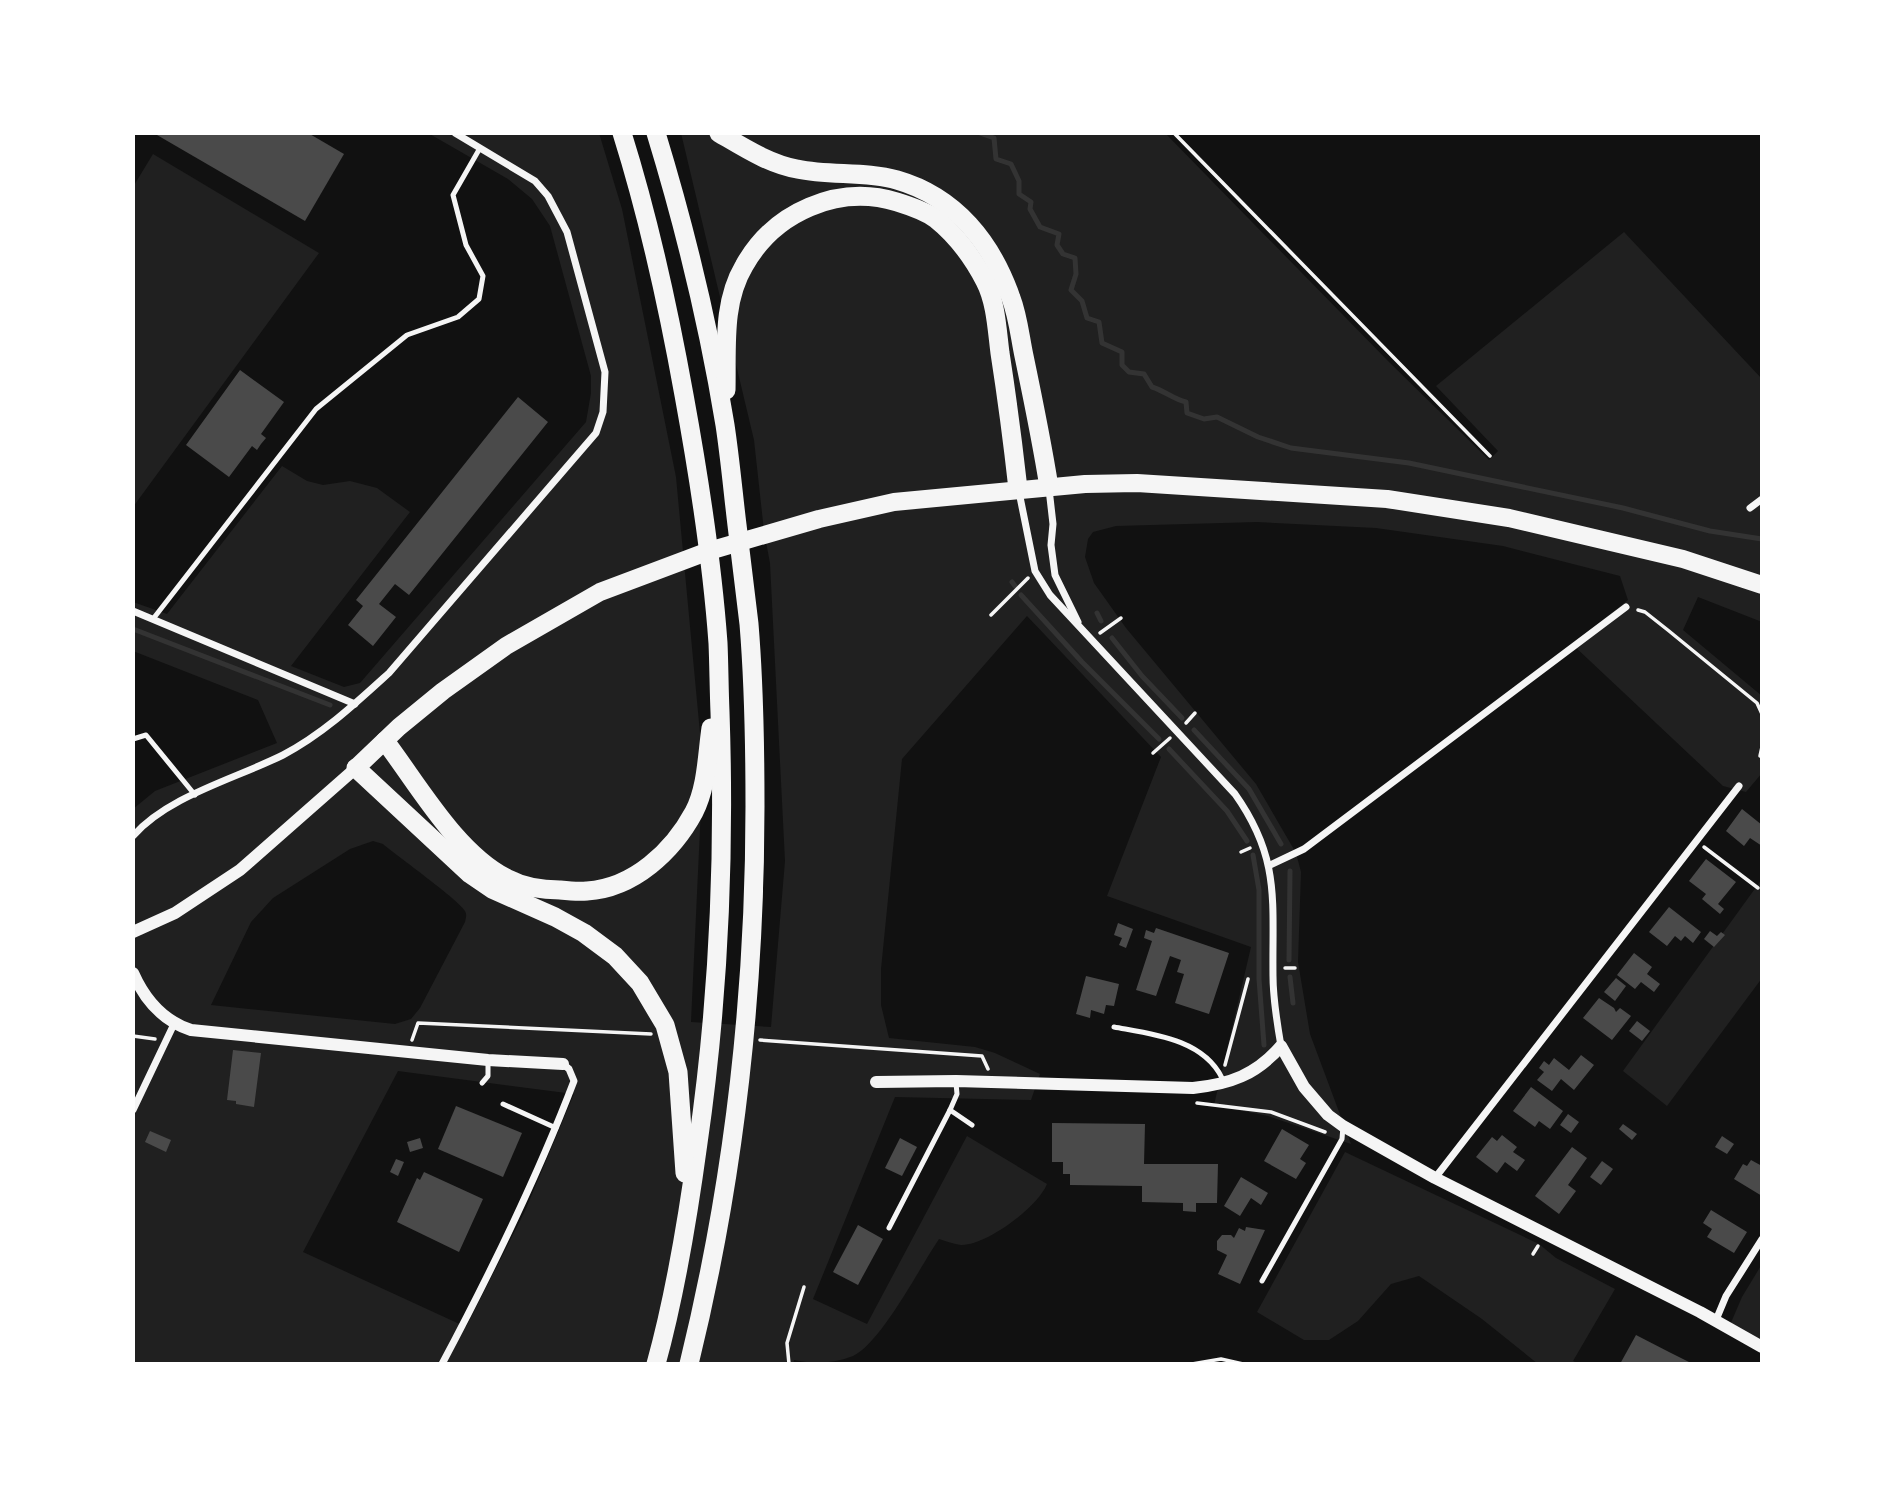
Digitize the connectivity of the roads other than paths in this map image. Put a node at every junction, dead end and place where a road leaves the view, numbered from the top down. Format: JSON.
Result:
{"nodes":[{"id":1,"x":455,"y":133,"type":"edge"},
{"id":2,"x":622,"y":133,"type":"edge"},
{"id":3,"x":656,"y":133,"type":"edge"},
{"id":4,"x":719,"y":133,"type":"edge"},
{"id":5,"x":480,"y":148,"type":"junction"},
{"id":6,"x":725,"y":426,"type":"junction"},
{"id":7,"x":1049,"y":487,"type":"junction"},
{"id":8,"x":1018,"y":489,"type":"junction"},
{"id":9,"x":1762,"y":499,"type":"edge"},
{"id":10,"x":1750,"y":508,"type":"dead end"},
{"id":11,"x":1762,"y":585,"type":"edge"},
{"id":12,"x":1626,"y":607,"type":"road end"},
{"id":13,"x":133,"y":611,"type":"edge"},
{"id":14,"x":153,"y":619,"type":"junction"},
{"id":15,"x":1083,"y":632,"type":"junction"},
{"id":16,"x":718,"y":675,"type":"junction"},
{"id":17,"x":355,"y":704,"type":"junction"},
{"id":18,"x":133,"y":739,"type":"edge"},
{"id":19,"x":385,"y":741,"type":"junction"},
{"id":20,"x":356,"y":768,"type":"junction"},
{"id":21,"x":1739,"y":786,"type":"dead end"},
{"id":22,"x":195,"y":795,"type":"junction"},
{"id":23,"x":133,"y":836,"type":"edge"},
{"id":24,"x":1269,"y":865,"type":"junction"},
{"id":25,"x":133,"y":932,"type":"edge"},
{"id":26,"x":133,"y":973,"type":"edge"},
{"id":27,"x":174,"y":1024,"type":"junction"},
{"id":28,"x":1114,"y":1027,"type":"dead end"},
{"id":29,"x":1282,"y":1046,"type":"junction"},
{"id":30,"x":488,"y":1059,"type":"junction"},
{"id":31,"x":563,"y":1064,"type":"joint"},
{"id":32,"x":956,"y":1081,"type":"junction"},
{"id":33,"x":876,"y":1082,"type":"dead end"},
{"id":34,"x":482,"y":1083,"type":"dead end"},
{"id":35,"x":1220,"y":1085,"type":"junction"},
{"id":36,"x":503,"y":1104,"type":"dead end"},
{"id":37,"x":133,"y":1110,"type":"edge"},
{"id":38,"x":950,"y":1110,"type":"junction"},
{"id":39,"x":972,"y":1125,"type":"dead end"},
{"id":40,"x":1343,"y":1126,"type":"junction"},
{"id":41,"x":556,"y":1128,"type":"junction"},
{"id":42,"x":1434,"y":1178,"type":"junction"},
{"id":43,"x":688,"y":1212,"type":"junction"},
{"id":44,"x":889,"y":1228,"type":"dead end"},
{"id":45,"x":1762,"y":1239,"type":"edge"},
{"id":46,"x":1262,"y":1281,"type":"dead end"},
{"id":47,"x":1716,"y":1320,"type":"junction"},
{"id":48,"x":1762,"y":1347,"type":"edge"},
{"id":49,"x":442,"y":1364,"type":"edge"},
{"id":50,"x":656,"y":1364,"type":"edge"},
{"id":51,"x":690,"y":1364,"type":"edge"}],
"edges":[{"from":1,"to":5,"type":"street"},
{"from":2,"to":16,"type":"highway"},
{"from":3,"to":6,"type":"highway"},
{"from":4,"to":7,"type":"highway"},
{"from":5,"to":14,"type":"lane"},
{"from":5,"to":17,"type":"street"},
{"from":6,"to":8,"type":"highway"},
{"from":6,"to":51,"type":"highway"},
{"from":7,"to":8,"type":"main road"},
{"from":7,"to":11,"type":"main road"},
{"from":7,"to":15,"type":"street"},
{"from":8,"to":15,"type":"street"},
{"from":8,"to":19,"type":"main road"},
{"from":9,"to":10,"type":"street"},
{"from":12,"to":24,"type":"street"},
{"from":13,"to":14,"type":"street"},
{"from":14,"to":17,"type":"street"},
{"from":15,"to":24,"type":"street"},
{"from":16,"to":19,"type":"highway"},
{"from":16,"to":43,"type":"highway"},
{"from":17,"to":22,"type":"street"},
{"from":18,"to":22,"type":"lane"},
{"from":19,"to":20,"type":"main road"},
{"from":20,"to":25,"type":"street"},
{"from":20,"to":43,"type":"highway"},
{"from":21,"to":42,"type":"street"},
{"from":22,"to":23,"type":"street"},
{"from":24,"to":29,"type":"street"},
{"from":26,"to":27,"type":"street"},
{"from":27,"to":30,"type":"street"},
{"from":27,"to":37,"type":"street"},
{"from":28,"to":35,"type":"lane"},
{"from":29,"to":35,"type":"street"},
{"from":29,"to":40,"type":"street"},
{"from":30,"to":31,"type":"street"},
{"from":30,"to":34,"type":"lane"},
{"from":31,"to":41,"type":"street"},
{"from":32,"to":33,"type":"street"},
{"from":32,"to":35,"type":"street"},
{"from":32,"to":38,"type":"lane"},
{"from":36,"to":41,"type":"lane"},
{"from":38,"to":39,"type":"lane"},
{"from":38,"to":44,"type":"lane"},
{"from":40,"to":42,"type":"street"},
{"from":40,"to":46,"type":"lane"},
{"from":41,"to":49,"type":"street"},
{"from":42,"to":47,"type":"street"},
{"from":43,"to":50,"type":"highway"},
{"from":45,"to":47,"type":"street"},
{"from":47,"to":48,"type":"street"}]}
